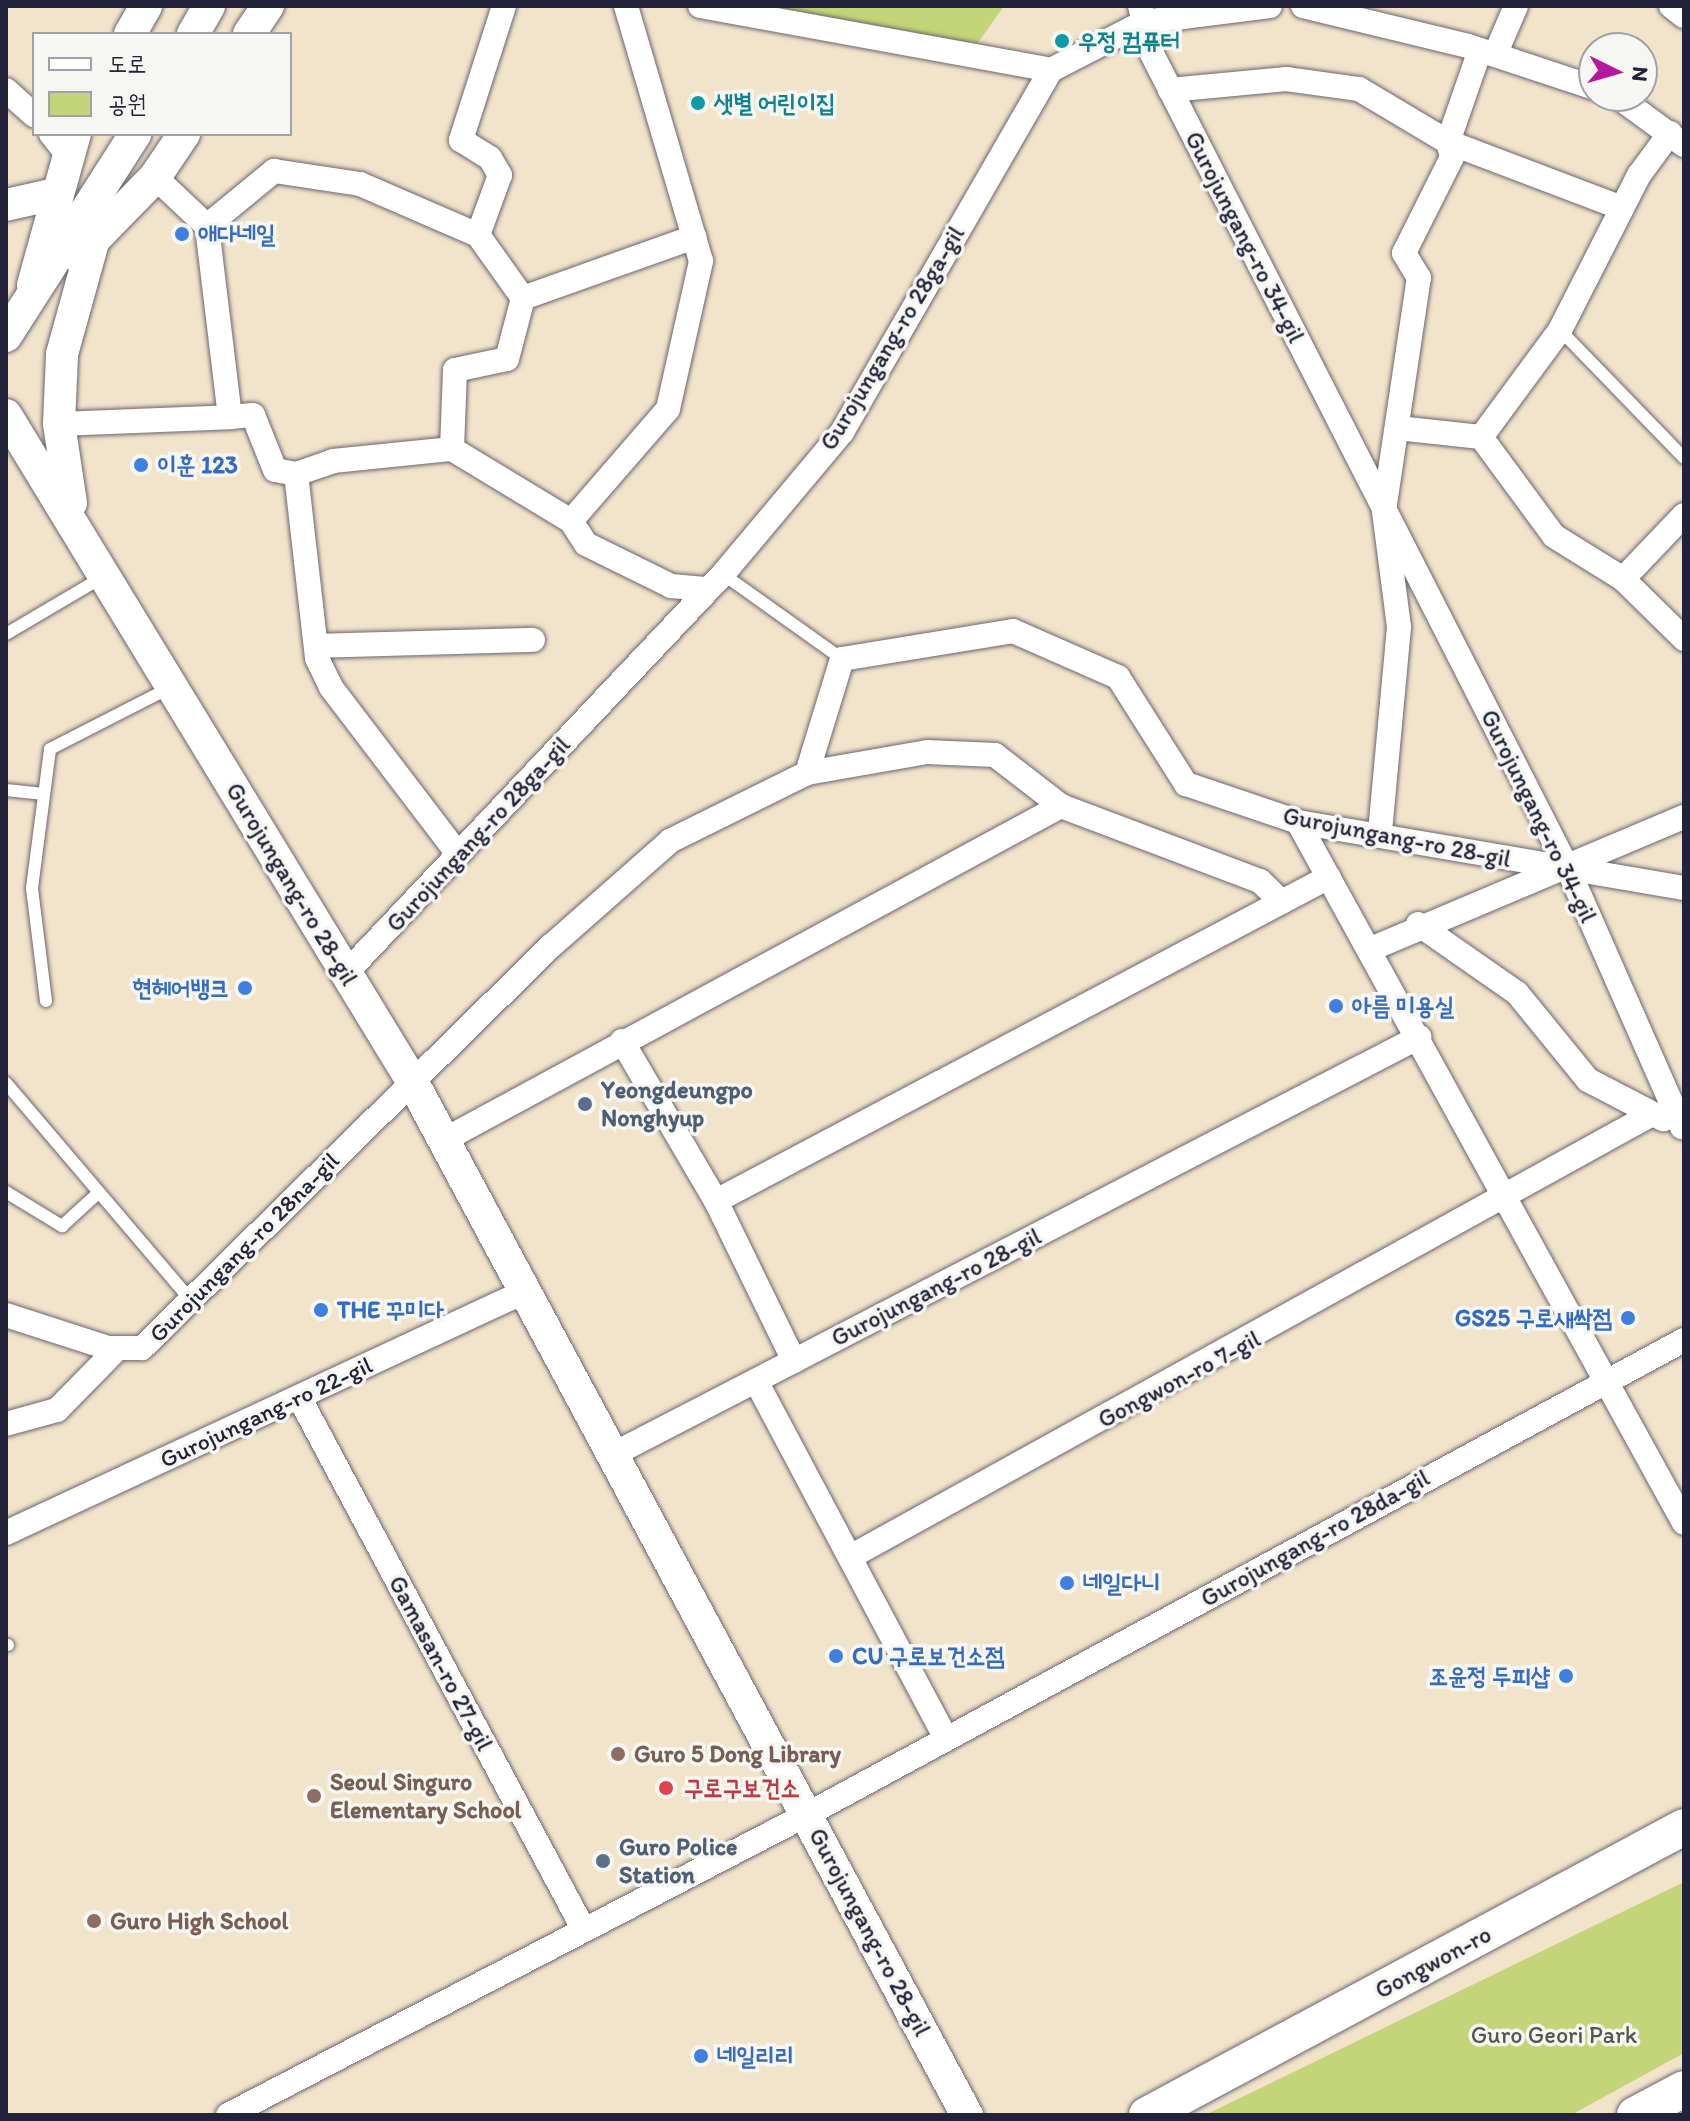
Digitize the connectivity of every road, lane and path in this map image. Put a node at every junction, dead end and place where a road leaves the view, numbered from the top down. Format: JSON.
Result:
{"nodes":[{"id":1,"x":146,"y":6,"type":"edge"},
{"id":2,"x":209,"y":6,"type":"edge"},
{"id":3,"x":268,"y":6,"type":"edge"},
{"id":4,"x":504,"y":6,"type":"edge"},
{"id":5,"x":626,"y":6,"type":"edge"},
{"id":6,"x":700,"y":6,"type":"edge"},
{"id":7,"x":1270,"y":6,"type":"edge"},
{"id":8,"x":1303,"y":6,"type":"edge"},
{"id":9,"x":1516,"y":6,"type":"edge"},
{"id":10,"x":1671,"y":6,"type":"edge"},
{"id":11,"x":1142,"y":14,"type":"edge"},
{"id":12,"x":1684,"y":16,"type":"edge"},
{"id":13,"x":131,"y":32,"type":"edge"},
{"id":14,"x":194,"y":32,"type":"edge"},
{"id":15,"x":250,"y":32,"type":"edge"},
{"id":16,"x":1487,"y":52,"type":"junction"},
{"id":17,"x":1051,"y":70,"type":"junction"},
{"id":18,"x":1578,"y":83,"type":"edge"},
{"id":19,"x":6,"y":90,"type":"edge"},
{"id":20,"x":1170,"y":90,"type":"junction"},
{"id":21,"x":1639,"y":112,"type":"edge"},
{"id":22,"x":32,"y":113,"type":"edge"},
{"id":23,"x":134,"y":136,"type":"edge"},
{"id":24,"x":183,"y":136,"type":"edge"},
{"id":25,"x":1677,"y":139,"type":"edge"},
{"id":26,"x":64,"y":140,"type":"edge"},
{"id":27,"x":1448,"y":142,"type":"junction"},
{"id":28,"x":155,"y":177,"type":"junction"},
{"id":29,"x":55,"y":194,"type":"junction"},
{"id":30,"x":6,"y":205,"type":"edge"},
{"id":31,"x":1622,"y":208,"type":"junction"},
{"id":32,"x":207,"y":226,"type":"junction"},
{"id":33,"x":478,"y":235,"type":"junction"},
{"id":34,"x":694,"y":237,"type":"junction"},
{"id":35,"x":93,"y":242,"type":"junction"},
{"id":36,"x":523,"y":298,"type":"junction"},
{"id":37,"x":29,"y":302,"type":"junction"},
{"id":38,"x":1560,"y":330,"type":"junction"},
{"id":39,"x":6,"y":336,"type":"edge"},
{"id":40,"x":6,"y":415,"type":"edge"},
{"id":41,"x":230,"y":417,"type":"junction"},
{"id":42,"x":59,"y":424,"type":"junction"},
{"id":43,"x":1398,"y":428,"type":"junction"},
{"id":44,"x":1481,"y":437,"type":"junction"},
{"id":45,"x":452,"y":449,"type":"junction"},
{"id":46,"x":1684,"y":458,"type":"edge"},
{"id":47,"x":6,"y":467,"type":"edge"},
{"id":48,"x":43,"y":473,"type":"junction"},
{"id":49,"x":296,"y":474,"type":"junction"},
{"id":50,"x":1384,"y":511,"type":"junction"},
{"id":51,"x":1684,"y":515,"type":"edge"},
{"id":52,"x":571,"y":521,"type":"junction"},
{"id":53,"x":76,"y":526,"type":"junction"},
{"id":54,"x":104,"y":576,"type":"junction"},
{"id":55,"x":1623,"y":579,"type":"junction"},
{"id":56,"x":716,"y":582,"type":"junction"},
{"id":57,"x":6,"y":634,"type":"edge"},
{"id":58,"x":1684,"y":639,"type":"edge"},
{"id":59,"x":533,"y":640,"type":"dead end"},
{"id":60,"x":316,"y":646,"type":"junction"},
{"id":61,"x":842,"y":659,"type":"junction"},
{"id":62,"x":172,"y":687,"type":"junction"},
{"id":63,"x":807,"y":773,"type":"junction"},
{"id":64,"x":6,"y":790,"type":"edge"},
{"id":65,"x":44,"y":794,"type":"junction"},
{"id":66,"x":1061,"y":806,"type":"junction"},
{"id":67,"x":1684,"y":817,"type":"edge"},
{"id":68,"x":1298,"y":822,"type":"junction"},
{"id":69,"x":1380,"y":832,"type":"junction"},
{"id":70,"x":458,"y":854,"type":"junction"},
{"id":71,"x":1569,"y":871,"type":"junction"},
{"id":72,"x":1329,"y":877,"type":"junction"},
{"id":73,"x":1684,"y":888,"type":"edge"},
{"id":74,"x":1282,"y":902,"type":"junction"},
{"id":75,"x":1418,"y":924,"type":"junction"},
{"id":76,"x":1371,"y":949,"type":"junction"},
{"id":77,"x":346,"y":973,"type":"junction"},
{"id":78,"x":46,"y":1001,"type":"dead end"},
{"id":79,"x":1419,"y":1037,"type":"junction"},
{"id":80,"x":622,"y":1041,"type":"junction"},
{"id":81,"x":412,"y":1081,"type":"junction"},
{"id":82,"x":6,"y":1083,"type":"edge"},
{"id":83,"x":1652,"y":1114,"type":"junction"},
{"id":84,"x":1683,"y":1127,"type":"edge"},
{"id":85,"x":444,"y":1140,"type":"junction"},
{"id":86,"x":6,"y":1192,"type":"edge"},
{"id":87,"x":97,"y":1194,"type":"junction"},
{"id":88,"x":1507,"y":1200,"type":"junction"},
{"id":89,"x":716,"y":1201,"type":"junction"},
{"id":90,"x":526,"y":1291,"type":"junction"},
{"id":91,"x":189,"y":1298,"type":"junction"},
{"id":92,"x":6,"y":1315,"type":"edge"},
{"id":93,"x":1684,"y":1340,"type":"edge"},
{"id":94,"x":118,"y":1348,"type":"junction"},
{"id":95,"x":794,"y":1361,"type":"junction"},
{"id":96,"x":1606,"y":1380,"type":"junction"},
{"id":97,"x":756,"y":1381,"type":"junction"},
{"id":98,"x":299,"y":1397,"type":"junction"},
{"id":99,"x":6,"y":1424,"type":"edge"},
{"id":100,"x":614,"y":1454,"type":"junction"},
{"id":101,"x":1684,"y":1523,"type":"edge"},
{"id":102,"x":6,"y":1533,"type":"edge"},
{"id":103,"x":850,"y":1557,"type":"junction"},
{"id":104,"x":946,"y":1738,"type":"junction"},
{"id":105,"x":808,"y":1814,"type":"junction"},
{"id":106,"x":1684,"y":1827,"type":"edge"},
{"id":107,"x":584,"y":1930,"type":"junction"},
{"id":108,"x":1684,"y":2089,"type":"edge"},
{"id":109,"x":1178,"y":2106,"type":"edge"},
{"id":110,"x":239,"y":2113,"type":"edge"},
{"id":111,"x":967,"y":2115,"type":"edge"},
{"id":112,"x":1147,"y":2115,"type":"edge"},
{"id":113,"x":1635,"y":2115,"type":"edge"}],
"edges":[{"from":1,"to":13,"type":"street"},
{"from":2,"to":14,"type":"street"},
{"from":3,"to":15,"type":"street"},
{"from":4,"to":33,"type":"street"},
{"from":5,"to":34,"type":"street"},
{"from":6,"to":17,"type":"street"},
{"from":7,"to":11,"type":"street"},
{"from":8,"to":16,"type":"street"},
{"from":9,"to":16,"type":"street","name":"Gurojungang-ro 34-gil"},
{"from":10,"to":12,"type":"street"},
{"from":11,"to":17,"type":"street"},
{"from":11,"to":20,"type":"street","name":"Gurojungang-ro 34-gil"},
{"from":16,"to":18,"type":"street"},
{"from":16,"to":27,"type":"street","name":"Gurojungang-ro 34-gil"},
{"from":17,"to":56,"type":"street","name":"Gurojungang-ro 28ga-gil"},
{"from":19,"to":22,"type":"street"},
{"from":20,"to":27,"type":"street"},
{"from":20,"to":50,"type":"street","name":"Gurojungang-ro 34-gil"},
{"from":21,"to":25,"type":"street"},
{"from":23,"to":37,"type":"street"},
{"from":24,"to":28,"type":"street"},
{"from":25,"to":31,"type":"street"},
{"from":26,"to":29,"type":"street"},
{"from":27,"to":31,"type":"street"},
{"from":27,"to":43,"type":"street","name":"Gurojungang-ro 34-gil"},
{"from":28,"to":32,"type":"street"},
{"from":28,"to":35,"type":"street"},
{"from":29,"to":30,"type":"street"},
{"from":29,"to":37,"type":"street"},
{"from":31,"to":38,"type":"street"},
{"from":32,"to":33,"type":"street"},
{"from":32,"to":41,"type":"street"},
{"from":33,"to":36,"type":"street"},
{"from":34,"to":36,"type":"street"},
{"from":34,"to":52,"type":"street"},
{"from":35,"to":37,"type":"street"},
{"from":35,"to":42,"type":"street"},
{"from":36,"to":45,"type":"street"},
{"from":37,"to":39,"type":"street"},
{"from":38,"to":44,"type":"street"},
{"from":38,"to":46,"type":"lane"},
{"from":40,"to":48,"type":"street","name":"Gurojungang-ro 28-gil"},
{"from":41,"to":42,"type":"street"},
{"from":41,"to":49,"type":"street"},
{"from":42,"to":53,"type":"street"},
{"from":43,"to":44,"type":"street"},
{"from":43,"to":50,"type":"street","name":"Gurojungang-ro 34-gil"},
{"from":44,"to":55,"type":"street"},
{"from":45,"to":49,"type":"street"},
{"from":45,"to":52,"type":"street"},
{"from":47,"to":48,"type":"street"},
{"from":48,"to":53,"type":"street","name":"Gurojungang-ro 28-gil"},
{"from":49,"to":60,"type":"street"},
{"from":50,"to":69,"type":"street","name":"Gurojungang-ro 34-gil"},
{"from":50,"to":71,"type":"street","name":"Gurojungang-ro 34-gil"},
{"from":51,"to":55,"type":"street"},
{"from":52,"to":56,"type":"street"},
{"from":53,"to":54,"type":"street","name":"Gurojungang-ro 28-gil"},
{"from":54,"to":57,"type":"lane"},
{"from":54,"to":62,"type":"street","name":"Gurojungang-ro 28-gil"},
{"from":55,"to":58,"type":"street"},
{"from":56,"to":61,"type":"lane"},
{"from":56,"to":70,"type":"street","name":"Gurojungang-ro 28ga-gil"},
{"from":59,"to":60,"type":"street"},
{"from":60,"to":70,"type":"street"},
{"from":61,"to":63,"type":"street"},
{"from":61,"to":68,"type":"street","name":"Gurojungang-ro 28-gil"},
{"from":62,"to":65,"type":"lane"},
{"from":62,"to":77,"type":"street","name":"Gurojungang-ro 28-gil"},
{"from":63,"to":66,"type":"street"},
{"from":63,"to":81,"type":"street"},
{"from":64,"to":65,"type":"lane"},
{"from":65,"to":78,"type":"lane"},
{"from":66,"to":74,"type":"street"},
{"from":66,"to":80,"type":"street"},
{"from":67,"to":71,"type":"street"},
{"from":68,"to":69,"type":"street","name":"Gurojungang-ro 28-gil"},
{"from":68,"to":72,"type":"street"},
{"from":69,"to":71,"type":"street","name":"Gurojungang-ro 28-gil"},
{"from":70,"to":77,"type":"street","name":"Gurojungang-ro 28ga-gil"},
{"from":71,"to":73,"type":"street","name":"Gurojungang-ro 28-gil"},
{"from":71,"to":75,"type":"street"},
{"from":71,"to":84,"type":"street","name":"Gurojungang-ro 34-gil"},
{"from":72,"to":74,"type":"street"},
{"from":72,"to":76,"type":"street"},
{"from":74,"to":89,"type":"street"},
{"from":75,"to":76,"type":"street"},
{"from":75,"to":83,"type":"street"},
{"from":76,"to":79,"type":"street"},
{"from":77,"to":81,"type":"street","name":"Gurojungang-ro 28-gil"},
{"from":79,"to":88,"type":"street"},
{"from":79,"to":95,"type":"street","name":"Gurojungang-ro 28-gil"},
{"from":80,"to":85,"type":"street"},
{"from":80,"to":89,"type":"street"},
{"from":81,"to":85,"type":"street","name":"Gurojungang-ro 28-gil"},
{"from":81,"to":91,"type":"street","name":"Gurojungang-ro 28na-gil"},
{"from":82,"to":87,"type":"lane"},
{"from":83,"to":84,"type":"street"},
{"from":83,"to":88,"type":"street","name":"Gongwon-ro 7-gil"},
{"from":85,"to":90,"type":"street","name":"Gurojungang-ro 28-gil"},
{"from":86,"to":87,"type":"lane"},
{"from":87,"to":91,"type":"lane"},
{"from":88,"to":96,"type":"street"},
{"from":88,"to":103,"type":"street","name":"Gongwon-ro 7-gil"},
{"from":89,"to":95,"type":"street"},
{"from":90,"to":98,"type":"street","name":"Gurojungang-ro 22-gil"},
{"from":90,"to":100,"type":"street","name":"Gurojungang-ro 28-gil"},
{"from":91,"to":94,"type":"street","name":"Gurojungang-ro 28na-gil"},
{"from":92,"to":94,"type":"street","name":"Gurojungang-ro 28na-gil"},
{"from":93,"to":96,"type":"street","name":"Gurojungang-ro 28da-gil"},
{"from":94,"to":99,"type":"street"},
{"from":95,"to":97,"type":"street","name":"Gurojungang-ro 28-gil"},
{"from":96,"to":101,"type":"street"},
{"from":96,"to":104,"type":"street","name":"Gurojungang-ro 28da-gil"},
{"from":97,"to":100,"type":"street","name":"Gurojungang-ro 28-gil"},
{"from":97,"to":103,"type":"street"},
{"from":98,"to":102,"type":"street","name":"Gurojungang-ro 22-gil"},
{"from":98,"to":107,"type":"street","name":"Gamasan-ro 27-gil"},
{"from":100,"to":105,"type":"street","name":"Gurojungang-ro 28-gil"},
{"from":103,"to":104,"type":"street"},
{"from":104,"to":105,"type":"street","name":"Gurojungang-ro 28da-gil"},
{"from":105,"to":107,"type":"street"},
{"from":105,"to":111,"type":"street","name":"Gurojungang-ro 28-gil"},
{"from":106,"to":109,"type":"main road","name":"Gongwon-ro"},
{"from":107,"to":110,"type":"street"},
{"from":108,"to":113,"type":"main road"},
{"from":109,"to":112,"type":"main road","name":"Gongwon-ro"}]}
